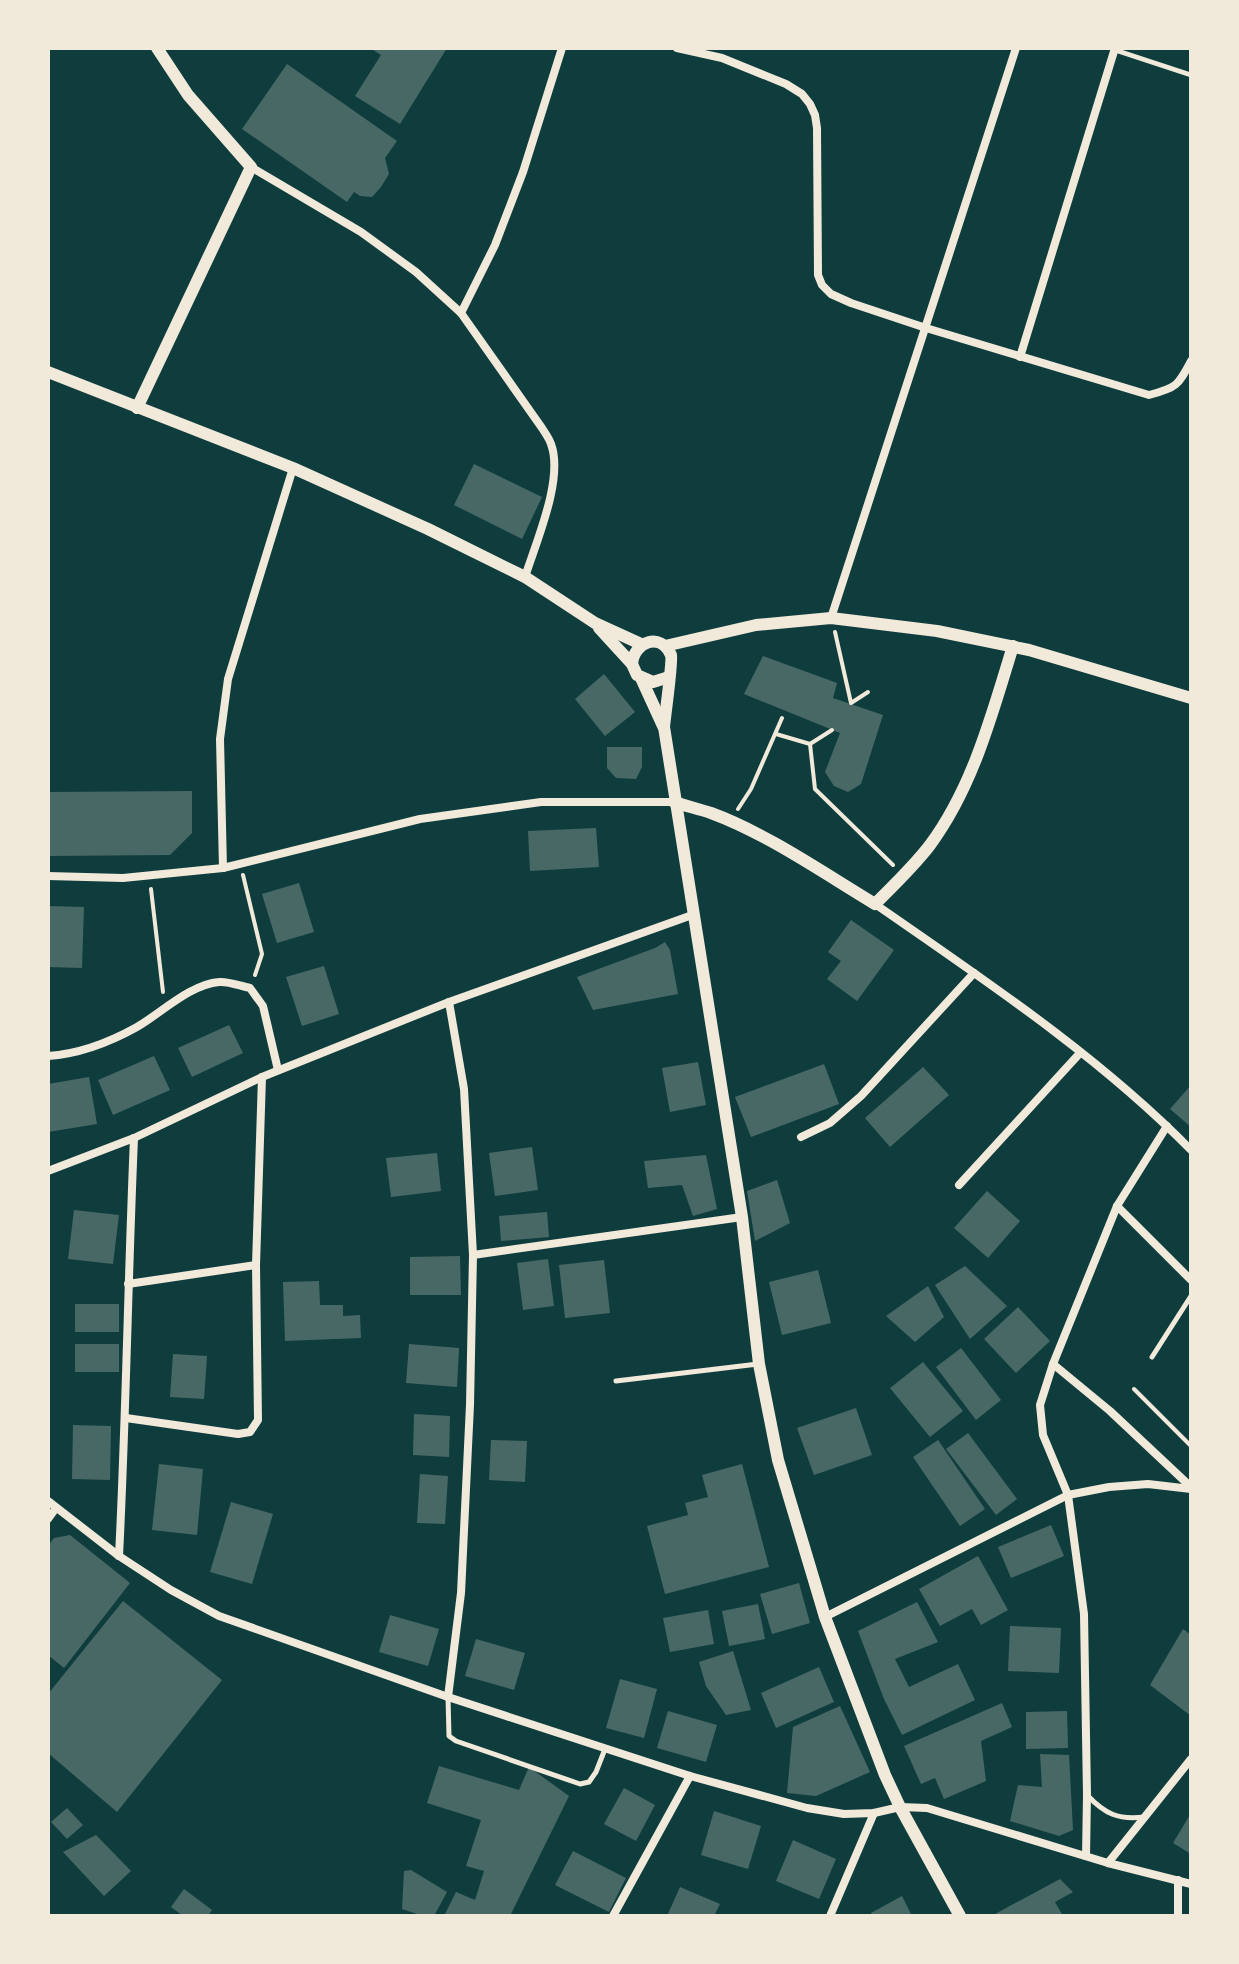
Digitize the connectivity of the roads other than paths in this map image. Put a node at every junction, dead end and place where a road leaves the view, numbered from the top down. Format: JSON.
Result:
{"nodes":[{"id":1,"x":157,"y":48,"type":"edge"},
{"id":2,"x":562,"y":48,"type":"edge"},
{"id":3,"x":677,"y":48,"type":"edge"},
{"id":4,"x":726,"y":48,"type":"edge"},
{"id":5,"x":1016,"y":48,"type":"edge"},
{"id":6,"x":1115,"y":49,"type":"edge"},
{"id":7,"x":722,"y":58,"type":"junction"},
{"id":8,"x":1191,"y":75,"type":"edge"},
{"id":9,"x":251,"y":167,"type":"junction"},
{"id":10,"x":461,"y":313,"type":"junction"},
{"id":11,"x":926,"y":328,"type":"junction"},
{"id":12,"x":1020,"y":357,"type":"junction"},
{"id":13,"x":1191,"y":361,"type":"edge"},
{"id":14,"x":48,"y":372,"type":"edge"},
{"id":15,"x":137,"y":408,"type":"junction"},
{"id":16,"x":293,"y":468,"type":"junction"},
{"id":17,"x":525,"y":577,"type":"junction"},
{"id":18,"x":831,"y":618,"type":"junction"},
{"id":19,"x":595,"y":623,"type":"junction"},
{"id":20,"x":641,"y":644,"type":"junction"},
{"id":21,"x":665,"y":646,"type":"junction"},
{"id":22,"x":1013,"y":646,"type":"junction"},
{"id":23,"x":632,"y":664,"type":"junction"},
{"id":24,"x":669,"y":677,"type":"junction"},
{"id":25,"x":641,"y":678,"type":"junction"},
{"id":26,"x":1191,"y":698,"type":"edge"},
{"id":27,"x":664,"y":727,"type":"junction"},
{"id":28,"x":674,"y":802,"type":"junction"},
{"id":29,"x":223,"y":868,"type":"junction"},
{"id":30,"x":48,"y":876,"type":"edge"},
{"id":31,"x":875,"y":904,"type":"junction"},
{"id":32,"x":695,"y":914,"type":"junction"},
{"id":33,"x":974,"y":973,"type":"junction"},
{"id":34,"x":449,"y":1002,"type":"junction"},
{"id":35,"x":1080,"y":1053,"type":"junction"},
{"id":36,"x":48,"y":1056,"type":"edge"},
{"id":37,"x":278,"y":1070,"type":"junction"},
{"id":38,"x":262,"y":1077,"type":"junction"},
{"id":39,"x":1167,"y":1126,"type":"junction"},
{"id":40,"x":801,"y":1137,"type":"dead end"},
{"id":41,"x":134,"y":1138,"type":"junction"},
{"id":42,"x":1191,"y":1150,"type":"edge"},
{"id":43,"x":48,"y":1171,"type":"edge"},
{"id":44,"x":959,"y":1185,"type":"dead end"},
{"id":45,"x":1117,"y":1206,"type":"junction"},
{"id":46,"x":742,"y":1217,"type":"junction"},
{"id":47,"x":473,"y":1255,"type":"junction"},
{"id":48,"x":256,"y":1265,"type":"junction"},
{"id":49,"x":1191,"y":1280,"type":"edge"},
{"id":50,"x":128,"y":1284,"type":"junction"},
{"id":51,"x":1191,"y":1296,"type":"edge"},
{"id":52,"x":1152,"y":1357,"type":"dead end"},
{"id":53,"x":759,"y":1364,"type":"junction"},
{"id":54,"x":1053,"y":1364,"type":"junction"},
{"id":55,"x":616,"y":1381,"type":"dead end"},
{"id":56,"x":126,"y":1418,"type":"junction"},
{"id":57,"x":1191,"y":1488,"type":"edge"},
{"id":58,"x":1068,"y":1495,"type":"junction"},
{"id":59,"x":48,"y":1501,"type":"edge"},
{"id":60,"x":56,"y":1508,"type":"junction"},
{"id":61,"x":48,"y":1519,"type":"edge"},
{"id":62,"x":119,"y":1556,"type":"junction"},
{"id":63,"x":825,"y":1617,"type":"junction"},
{"id":64,"x":448,"y":1697,"type":"junction"},
{"id":65,"x":605,"y":1748,"type":"junction"},
{"id":66,"x":1191,"y":1759,"type":"edge"},
{"id":67,"x":690,"y":1776,"type":"junction"},
{"id":68,"x":1087,"y":1795,"type":"junction"},
{"id":69,"x":900,"y":1807,"type":"junction"},
{"id":70,"x":874,"y":1813,"type":"junction"},
{"id":71,"x":1145,"y":1816,"type":"junction"},
{"id":72,"x":1086,"y":1856,"type":"junction"},
{"id":73,"x":1108,"y":1863,"type":"junction"},
{"id":74,"x":1178,"y":1880,"type":"junction"},
{"id":75,"x":1191,"y":1884,"type":"edge"},
{"id":76,"x":613,"y":1916,"type":"edge"},
{"id":77,"x":830,"y":1916,"type":"edge"},
{"id":78,"x":960,"y":1916,"type":"edge"},
{"id":79,"x":1178,"y":1916,"type":"edge"}],
"edges":[{"from":1,"to":9,"type":"street"},
{"from":2,"to":10,"type":"street"},
{"from":3,"to":7,"type":"street"},
{"from":4,"to":7,"type":"street"},
{"from":5,"to":11,"type":"street"},
{"from":6,"to":8,"type":"lane"},
{"from":6,"to":12,"type":"street"},
{"from":7,"to":11,"type":"street"},
{"from":9,"to":10,"type":"street"},
{"from":9,"to":15,"type":"street"},
{"from":10,"to":17,"type":"street"},
{"from":11,"to":12,"type":"street"},
{"from":11,"to":18,"type":"street"},
{"from":12,"to":13,"type":"street"},
{"from":14,"to":15,"type":"street"},
{"from":15,"to":16,"type":"street"},
{"from":16,"to":17,"type":"street"},
{"from":16,"to":29,"type":"street"},
{"from":17,"to":19,"type":"street"},
{"from":18,"to":21,"type":"street"},
{"from":18,"to":22,"type":"street"},
{"from":19,"to":20,"type":"street"},
{"from":19,"to":23,"type":"street"},
{"from":20,"to":21,"type":"street"},
{"from":20,"to":23,"type":"street"},
{"from":21,"to":24,"type":"street"},
{"from":22,"to":26,"type":"street"},
{"from":22,"to":31,"type":"street"},
{"from":23,"to":25,"type":"street"},
{"from":24,"to":25,"type":"street"},
{"from":24,"to":27,"type":"street"},
{"from":25,"to":27,"type":"street"},
{"from":27,"to":28,"type":"street"},
{"from":28,"to":29,"type":"street"},
{"from":28,"to":31,"type":"street"},
{"from":28,"to":32,"type":"street"},
{"from":29,"to":30,"type":"street"},
{"from":31,"to":33,"type":"street"},
{"from":32,"to":34,"type":"street"},
{"from":32,"to":46,"type":"street"},
{"from":33,"to":35,"type":"street"},
{"from":33,"to":40,"type":"street"},
{"from":34,"to":37,"type":"street"},
{"from":34,"to":47,"type":"street"},
{"from":35,"to":39,"type":"street"},
{"from":35,"to":44,"type":"street"},
{"from":36,"to":37,"type":"street"},
{"from":37,"to":38,"type":"street"},
{"from":38,"to":41,"type":"street"},
{"from":38,"to":48,"type":"street"},
{"from":39,"to":42,"type":"street"},
{"from":39,"to":45,"type":"street"},
{"from":41,"to":43,"type":"street"},
{"from":41,"to":50,"type":"street"},
{"from":45,"to":49,"type":"street"},
{"from":45,"to":54,"type":"street"},
{"from":46,"to":47,"type":"street"},
{"from":46,"to":53,"type":"street"},
{"from":47,"to":64,"type":"street"},
{"from":48,"to":50,"type":"street"},
{"from":48,"to":56,"type":"street"},
{"from":50,"to":56,"type":"street"},
{"from":51,"to":52,"type":"lane"},
{"from":53,"to":55,"type":"lane"},
{"from":53,"to":63,"type":"street"},
{"from":54,"to":57,"type":"street"},
{"from":54,"to":58,"type":"street"},
{"from":56,"to":62,"type":"street"},
{"from":57,"to":58,"type":"street"},
{"from":58,"to":63,"type":"street"},
{"from":58,"to":68,"type":"street"},
{"from":59,"to":60,"type":"street"},
{"from":60,"to":61,"type":"street"},
{"from":60,"to":62,"type":"street"},
{"from":62,"to":64,"type":"street"},
{"from":63,"to":69,"type":"street"},
{"from":64,"to":65,"type":"street"},
{"from":64,"to":65,"type":"lane"},
{"from":65,"to":67,"type":"street"},
{"from":66,"to":71,"type":"street"},
{"from":67,"to":70,"type":"street"},
{"from":67,"to":76,"type":"street"},
{"from":68,"to":71,"type":"lane"},
{"from":68,"to":72,"type":"street"},
{"from":69,"to":70,"type":"street"},
{"from":69,"to":72,"type":"street"},
{"from":69,"to":78,"type":"street"},
{"from":70,"to":77,"type":"street"},
{"from":71,"to":73,"type":"street"},
{"from":72,"to":73,"type":"street"},
{"from":73,"to":74,"type":"street"},
{"from":74,"to":75,"type":"street"},
{"from":74,"to":79,"type":"street"}]}
